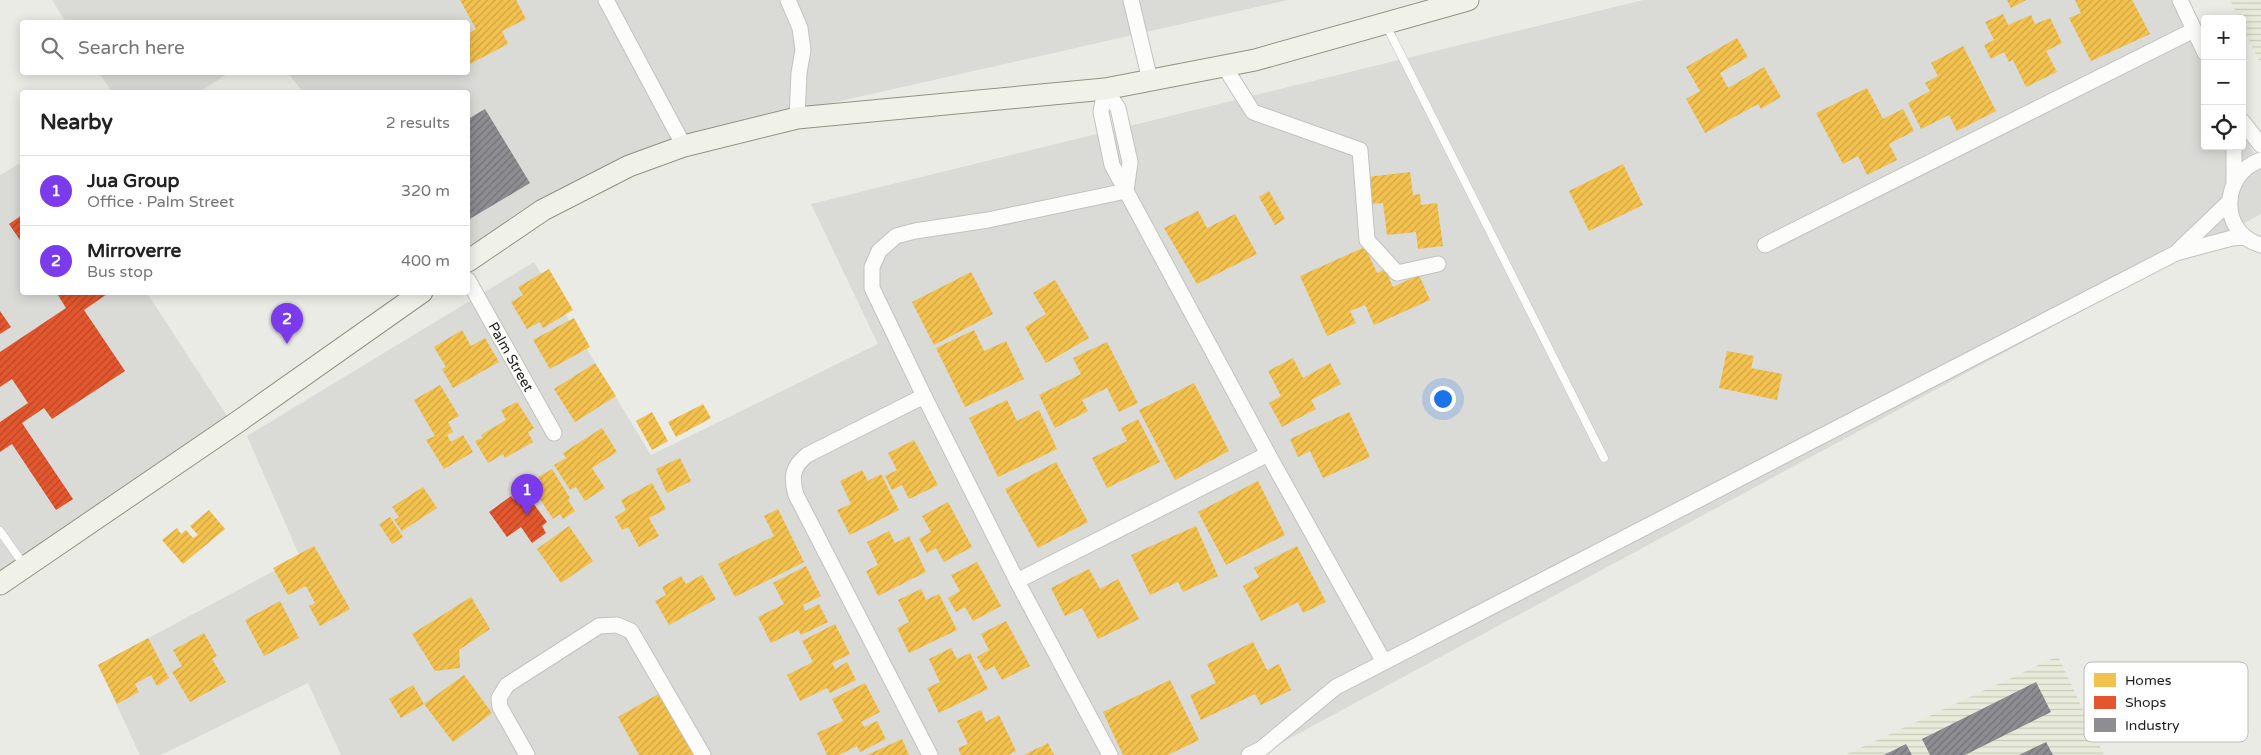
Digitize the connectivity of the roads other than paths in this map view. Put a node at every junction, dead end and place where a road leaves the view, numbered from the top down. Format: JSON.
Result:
{"nodes":[{"id":1,"x":606,"y":0,"type":"edge"},
{"id":2,"x":788,"y":0,"type":"edge"},
{"id":3,"x":1131,"y":0,"type":"edge"},
{"id":4,"x":1468,"y":0,"type":"edge"},
{"id":5,"x":2180,"y":0,"type":"edge"},
{"id":6,"x":1385,"y":24,"type":"junction"},
{"id":7,"x":2194,"y":30,"type":"junction"},
{"id":8,"x":2201,"y":45,"type":"edge"},
{"id":9,"x":1224,"y":66,"type":"junction"},
{"id":10,"x":1150,"y":80,"type":"junction"},
{"id":11,"x":1105,"y":89,"type":"junction"},
{"id":12,"x":797,"y":118,"type":"junction"},
{"id":13,"x":2246,"y":126,"type":"edge"},
{"id":14,"x":2261,"y":144,"type":"edge"},
{"id":15,"x":684,"y":146,"type":"junction"},
{"id":16,"x":2234,"y":150,"type":"edge"},
{"id":17,"x":2261,"y":160,"type":"edge"},
{"id":18,"x":2234,"y":182,"type":"junction"},
{"id":19,"x":1126,"y":191,"type":"junction"},
{"id":20,"x":2229,"y":202,"type":"junction"},
{"id":21,"x":2245,"y":237,"type":"junction"},
{"id":22,"x":1765,"y":245,"type":"dead end"},
{"id":23,"x":2261,"y":245,"type":"edge"},
{"id":24,"x":2176,"y":253,"type":"junction"},
{"id":25,"x":470,"y":260,"type":"edge"},
{"id":26,"x":1438,"y":264,"type":"dead end"},
{"id":27,"x":470,"y":284,"type":"edge"},
{"id":28,"x":418,"y":295,"type":"edge"},
{"id":29,"x":924,"y":396,"type":"junction"},
{"id":30,"x":554,"y":433,"type":"dead end"},
{"id":31,"x":1268,"y":454,"type":"junction"},
{"id":32,"x":1604,"y":458,"type":"dead end"},
{"id":33,"x":0,"y":531,"type":"edge"},
{"id":34,"x":25,"y":566,"type":"junction"},
{"id":35,"x":1017,"y":581,"type":"junction"},
{"id":36,"x":0,"y":584,"type":"edge"},
{"id":37,"x":1384,"y":662,"type":"junction"},
{"id":38,"x":527,"y":755,"type":"edge"},
{"id":39,"x":703,"y":755,"type":"edge"},
{"id":40,"x":930,"y":755,"type":"edge"},
{"id":41,"x":1110,"y":755,"type":"edge"},
{"id":42,"x":1249,"y":755,"type":"edge"}],
"edges":[{"from":1,"to":15,"type":"street"},
{"from":2,"to":12,"type":"street"},
{"from":3,"to":10,"type":"street"},
{"from":4,"to":6,"type":"main road"},
{"from":5,"to":7,"type":"street"},
{"from":6,"to":9,"type":"main road"},
{"from":6,"to":32,"type":"lane"},
{"from":7,"to":8,"type":"street"},
{"from":7,"to":22,"type":"street"},
{"from":9,"to":10,"type":"main road"},
{"from":9,"to":26,"type":"street"},
{"from":10,"to":11,"type":"main road"},
{"from":11,"to":12,"type":"main road"},
{"from":11,"to":19,"type":"street"},
{"from":12,"to":15,"type":"main road"},
{"from":13,"to":14,"type":"street"},
{"from":15,"to":25,"type":"main road"},
{"from":16,"to":18,"type":"street"},
{"from":17,"to":18,"type":"street"},
{"from":18,"to":20,"type":"street"},
{"from":19,"to":29,"type":"street"},
{"from":19,"to":31,"type":"street"},
{"from":20,"to":21,"type":"street"},
{"from":20,"to":24,"type":"street"},
{"from":21,"to":23,"type":"street"},
{"from":21,"to":24,"type":"street"},
{"from":24,"to":37,"type":"street"},
{"from":27,"to":30,"type":"street","name":"Palm Street"},
{"from":28,"to":34,"type":"main road"},
{"from":29,"to":35,"type":"street"},
{"from":29,"to":40,"type":"street"},
{"from":31,"to":35,"type":"street"},
{"from":31,"to":37,"type":"street"},
{"from":33,"to":34,"type":"lane"},
{"from":34,"to":36,"type":"main road"},
{"from":35,"to":41,"type":"street"},
{"from":37,"to":42,"type":"street"},
{"from":38,"to":39,"type":"street"}]}
